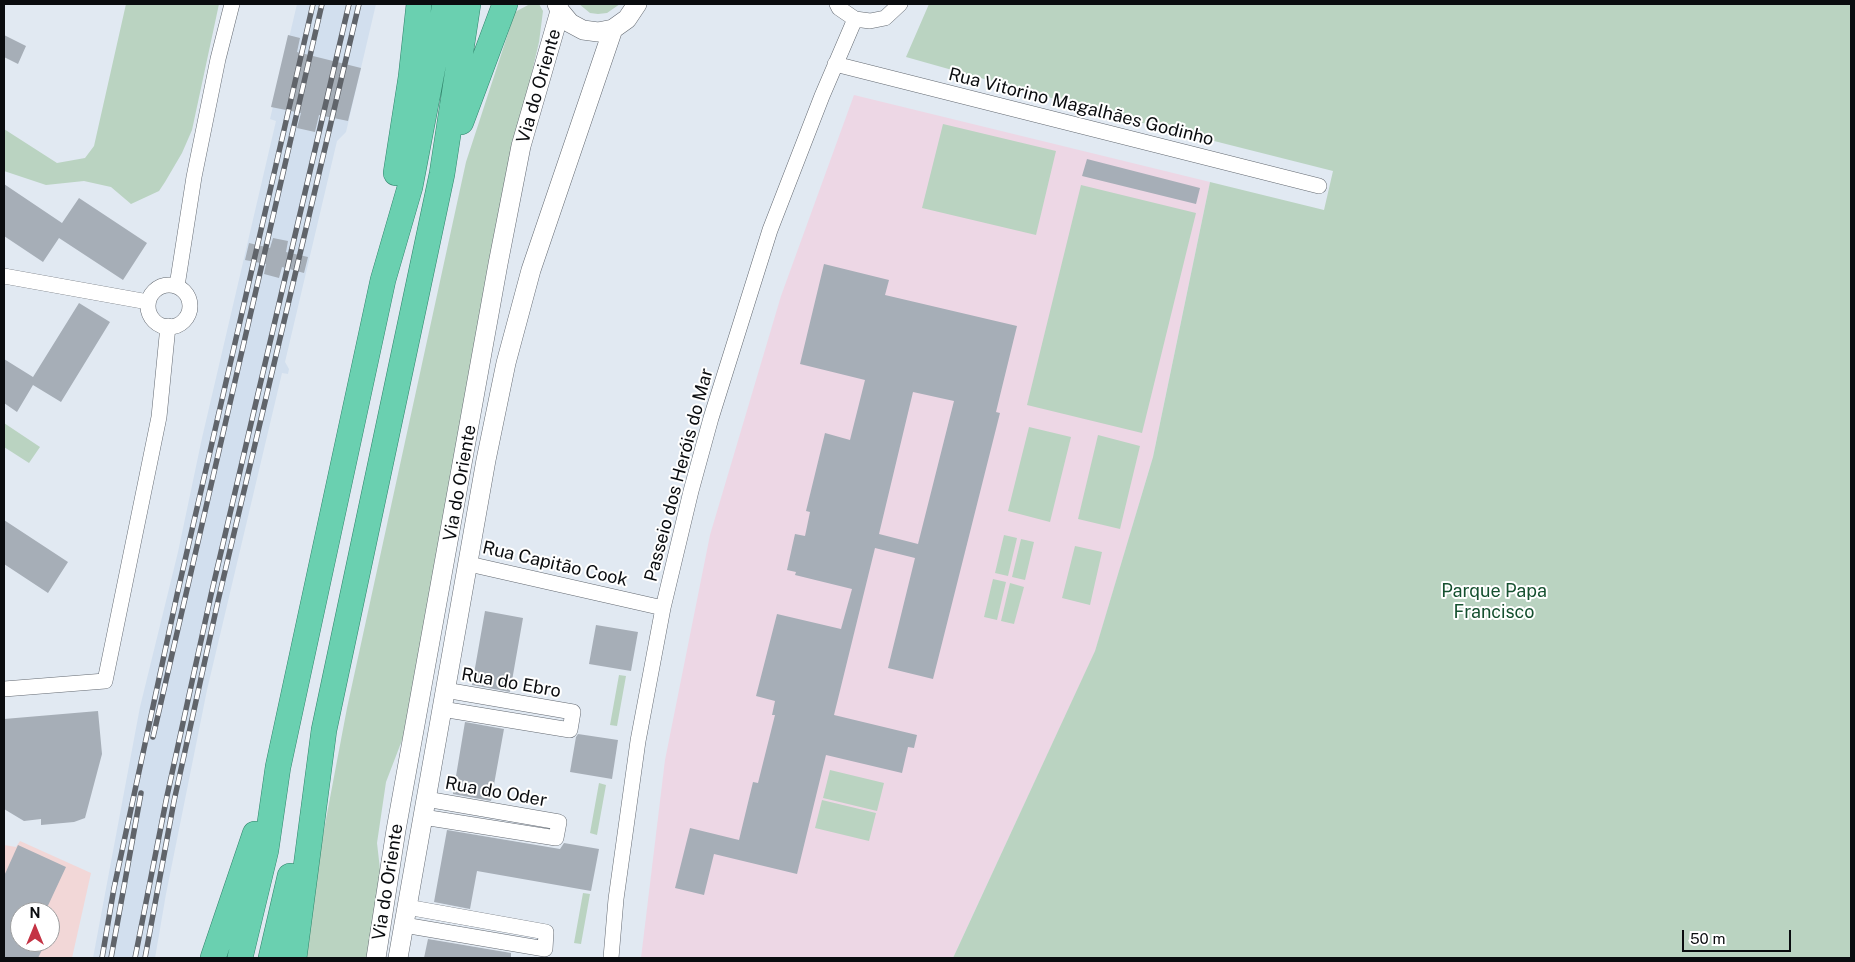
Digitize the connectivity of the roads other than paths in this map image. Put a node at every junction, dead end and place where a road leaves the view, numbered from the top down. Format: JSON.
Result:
{"nodes":[{"id":1,"x":232,"y":4,"type":"edge"},
{"id":2,"x":419,"y":4,"type":"edge"},
{"id":3,"x":461,"y":4,"type":"edge"},
{"id":4,"x":638,"y":4,"type":"edge"},
{"id":5,"x":837,"y":4,"type":"edge"},
{"id":6,"x":900,"y":4,"type":"edge"},
{"id":7,"x":559,"y":8,"type":"edge"},
{"id":8,"x":503,"y":10,"type":"edge"},
{"id":9,"x":855,"y":19,"type":"junction"},
{"id":10,"x":613,"y":29,"type":"junction"},
{"id":11,"x":835,"y":64,"type":"junction"},
{"id":12,"x":442,"y":174,"type":"junction"},
{"id":13,"x":1319,"y":186,"type":"dead end"},
{"id":14,"x":4,"y":276,"type":"edge"},
{"id":15,"x":383,"y":280,"type":"junction"},
{"id":16,"x":177,"y":286,"type":"junction"},
{"id":17,"x":148,"y":302,"type":"junction"},
{"id":18,"x":168,"y":326,"type":"junction"},
{"id":19,"x":453,"y":519,"type":"junction"},
{"id":20,"x":469,"y":564,"type":"junction"},
{"id":21,"x":437,"y":606,"type":"junction"},
{"id":22,"x":663,"y":608,"type":"junction"},
{"id":23,"x":4,"y":689,"type":"edge"},
{"id":24,"x":445,"y":690,"type":"junction"},
{"id":25,"x":442,"y":709,"type":"junction"},
{"id":26,"x":278,"y":768,"type":"junction"},
{"id":27,"x":315,"y":799,"type":"junction"},
{"id":28,"x":425,"y":808,"type":"junction"},
{"id":29,"x":407,"y":907,"type":"junction"},
{"id":30,"x":404,"y":925,"type":"junction"},
{"id":31,"x":213,"y":958,"type":"edge"},
{"id":32,"x":240,"y":958,"type":"edge"},
{"id":33,"x":271,"y":958,"type":"edge"},
{"id":34,"x":294,"y":958,"type":"edge"},
{"id":35,"x":376,"y":958,"type":"edge"},
{"id":36,"x":398,"y":958,"type":"edge"},
{"id":37,"x":611,"y":958,"type":"edge"}],
"edges":[{"from":1,"to":16,"type":"street"},
{"from":2,"to":15,"type":"highway"},
{"from":3,"to":12,"type":"highway"},
{"from":3,"to":15,"type":"highway"},
{"from":4,"to":10,"type":"street"},
{"from":5,"to":9,"type":"street"},
{"from":6,"to":9,"type":"street"},
{"from":7,"to":10,"type":"street"},
{"from":7,"to":19,"type":"street","name":"Via do Oriente"},
{"from":8,"to":12,"type":"highway"},
{"from":9,"to":11,"type":"street","name":"Passeio dos Heróis do Mar"},
{"from":10,"to":20,"type":"street","name":"Via do Oriente"},
{"from":11,"to":13,"type":"street","name":"Rua Vitorino Magalhães Godinho"},
{"from":11,"to":22,"type":"street","name":"Passeio dos Heróis do Mar"},
{"from":12,"to":27,"type":"highway"},
{"from":14,"to":17,"type":"street"},
{"from":15,"to":26,"type":"highway"},
{"from":16,"to":17,"type":"street"},
{"from":16,"to":18,"type":"street"},
{"from":17,"to":18,"type":"street"},
{"from":18,"to":23,"type":"street"},
{"from":19,"to":20,"type":"street"},
{"from":19,"to":21,"type":"street","name":"Via do Oriente"},
{"from":20,"to":21,"type":"street"},
{"from":20,"to":22,"type":"street","name":"Rua Capitão Cook"},
{"from":20,"to":24,"type":"street","name":"Via do Oriente"},
{"from":21,"to":35,"type":"street","name":"Via do Oriente"},
{"from":22,"to":37,"type":"street","name":"Passeio dos Heróis do Mar"},
{"from":24,"to":25,"type":"street","name":"Via do Oriente"},
{"from":24,"to":25,"type":"street","name":"Rua do Ebro"},
{"from":25,"to":28,"type":"street","name":"Via do Oriente"},
{"from":26,"to":31,"type":"highway"},
{"from":26,"to":32,"type":"highway"},
{"from":27,"to":33,"type":"highway"},
{"from":27,"to":34,"type":"highway"},
{"from":28,"to":28,"type":"street","name":"Rua do Oder"},
{"from":28,"to":29,"type":"street","name":"Via do Oriente"},
{"from":29,"to":30,"type":"street","name":"Via do Oriente"},
{"from":29,"to":30,"type":"street"},
{"from":30,"to":36,"type":"street","name":"Via do Oriente"}]}
